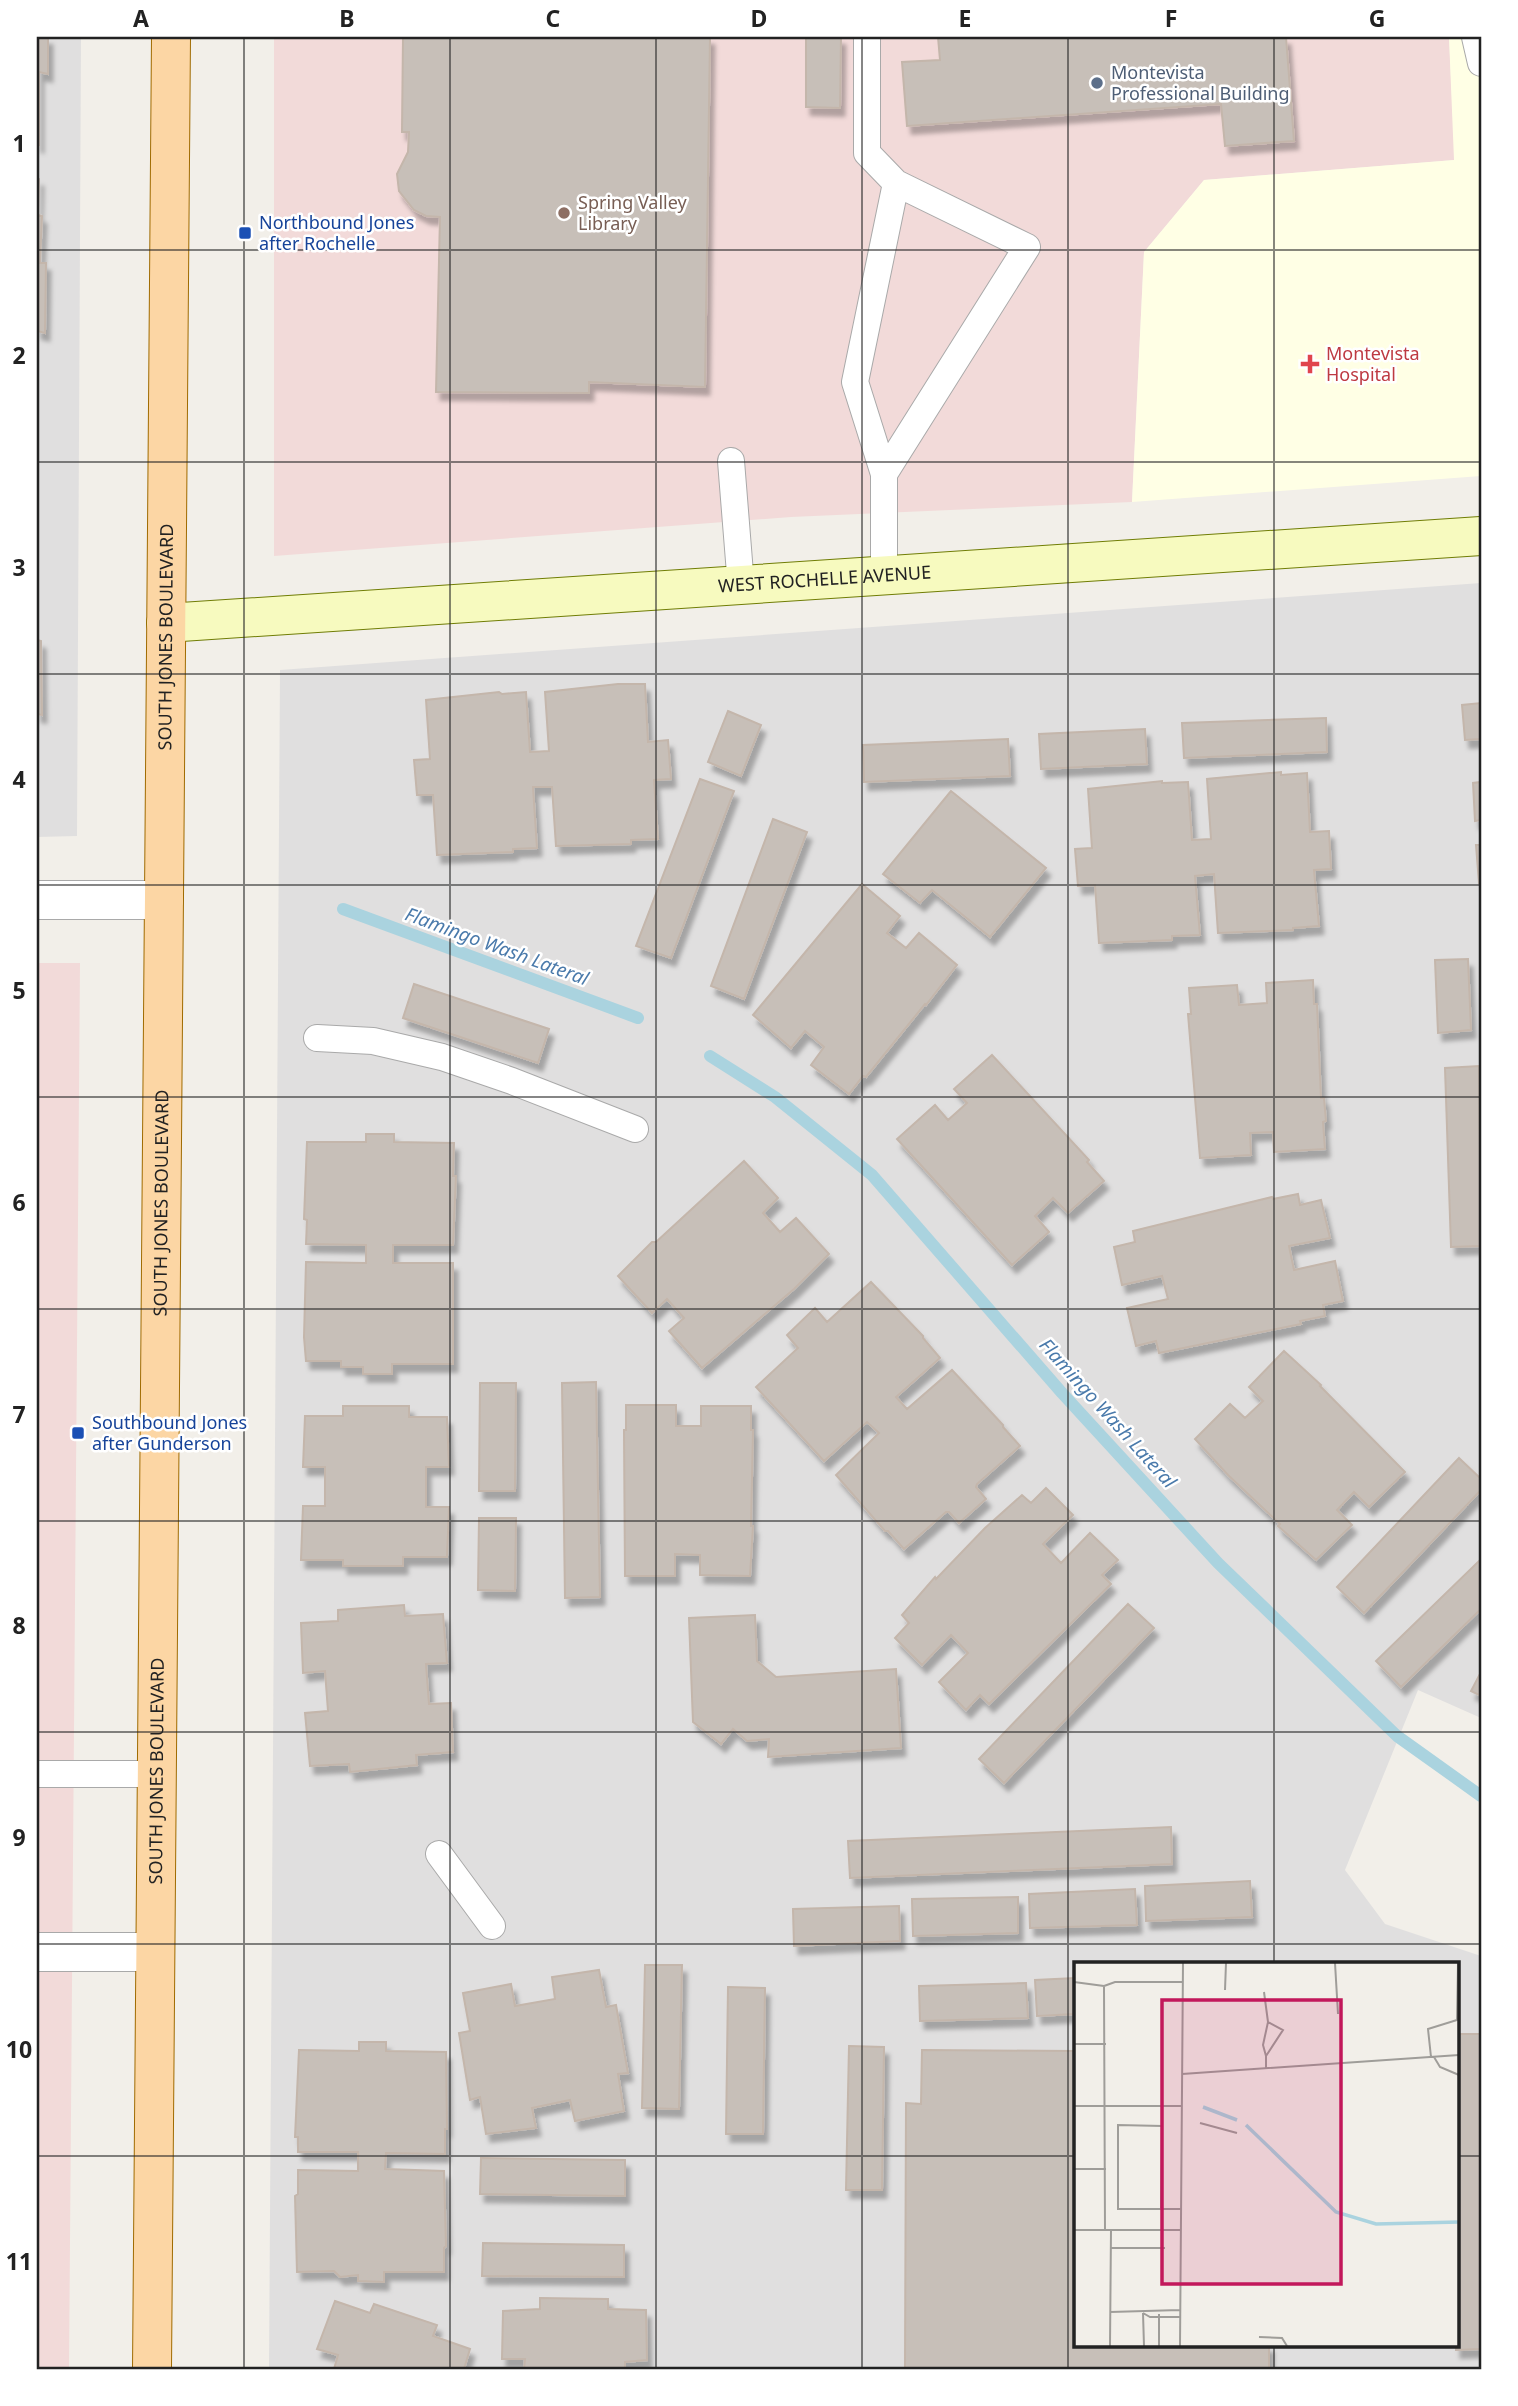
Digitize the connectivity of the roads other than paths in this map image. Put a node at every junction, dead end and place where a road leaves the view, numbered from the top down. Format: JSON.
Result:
{"nodes":[{"id":1,"x":171,"y":37,"type":"edge"},
{"id":2,"x":867,"y":37,"type":"edge"},
{"id":3,"x":1475,"y":37,"type":"edge"},
{"id":4,"x":1481,"y":63,"type":"edge"},
{"id":5,"x":896,"y":183,"type":"junction"},
{"id":6,"x":731,"y":461,"type":"dead end"},
{"id":7,"x":884,"y":474,"type":"junction"},
{"id":8,"x":1481,"y":536,"type":"edge"},
{"id":9,"x":884,"y":576,"type":"junction"},
{"id":10,"x":741,"y":586,"type":"junction"},
{"id":11,"x":166,"y":623,"type":"junction"},
{"id":12,"x":37,"y":900,"type":"edge"},
{"id":13,"x":164,"y":900,"type":"junction"},
{"id":14,"x":317,"y":1038,"type":"dead end"},
{"id":15,"x":635,"y":1129,"type":"dead end"},
{"id":16,"x":37,"y":1774,"type":"edge"},
{"id":17,"x":156,"y":1774,"type":"junction"},
{"id":18,"x":439,"y":1854,"type":"dead end"},
{"id":19,"x":492,"y":1926,"type":"dead end"},
{"id":20,"x":37,"y":1952,"type":"edge"},
{"id":21,"x":155,"y":1952,"type":"junction"},
{"id":22,"x":152,"y":2369,"type":"edge"}],
"edges":[{"from":1,"to":11,"type":"main road","name":"SOUTH JONES BOULEVARD"},
{"from":2,"to":5,"type":"lane"},
{"from":3,"to":4,"type":"lane"},
{"from":5,"to":7,"type":"lane"},
{"from":5,"to":7,"type":"lane"},
{"from":6,"to":10,"type":"lane"},
{"from":7,"to":9,"type":"lane"},
{"from":8,"to":9,"type":"street","name":"WEST ROCHELLE AVENUE"},
{"from":9,"to":10,"type":"street","name":"WEST ROCHELLE AVENUE"},
{"from":10,"to":11,"type":"street","name":"WEST ROCHELLE AVENUE"},
{"from":11,"to":13,"type":"main road","name":"SOUTH JONES BOULEVARD"},
{"from":12,"to":13,"type":"street"},
{"from":13,"to":17,"type":"main road","name":"SOUTH JONES BOULEVARD"},
{"from":14,"to":15,"type":"lane"},
{"from":16,"to":17,"type":"lane"},
{"from":17,"to":21,"type":"main road","name":"SOUTH JONES BOULEVARD"},
{"from":18,"to":19,"type":"lane"},
{"from":20,"to":21,"type":"street"},
{"from":21,"to":22,"type":"main road","name":"SOUTH JONES BOULEVARD"}]}
